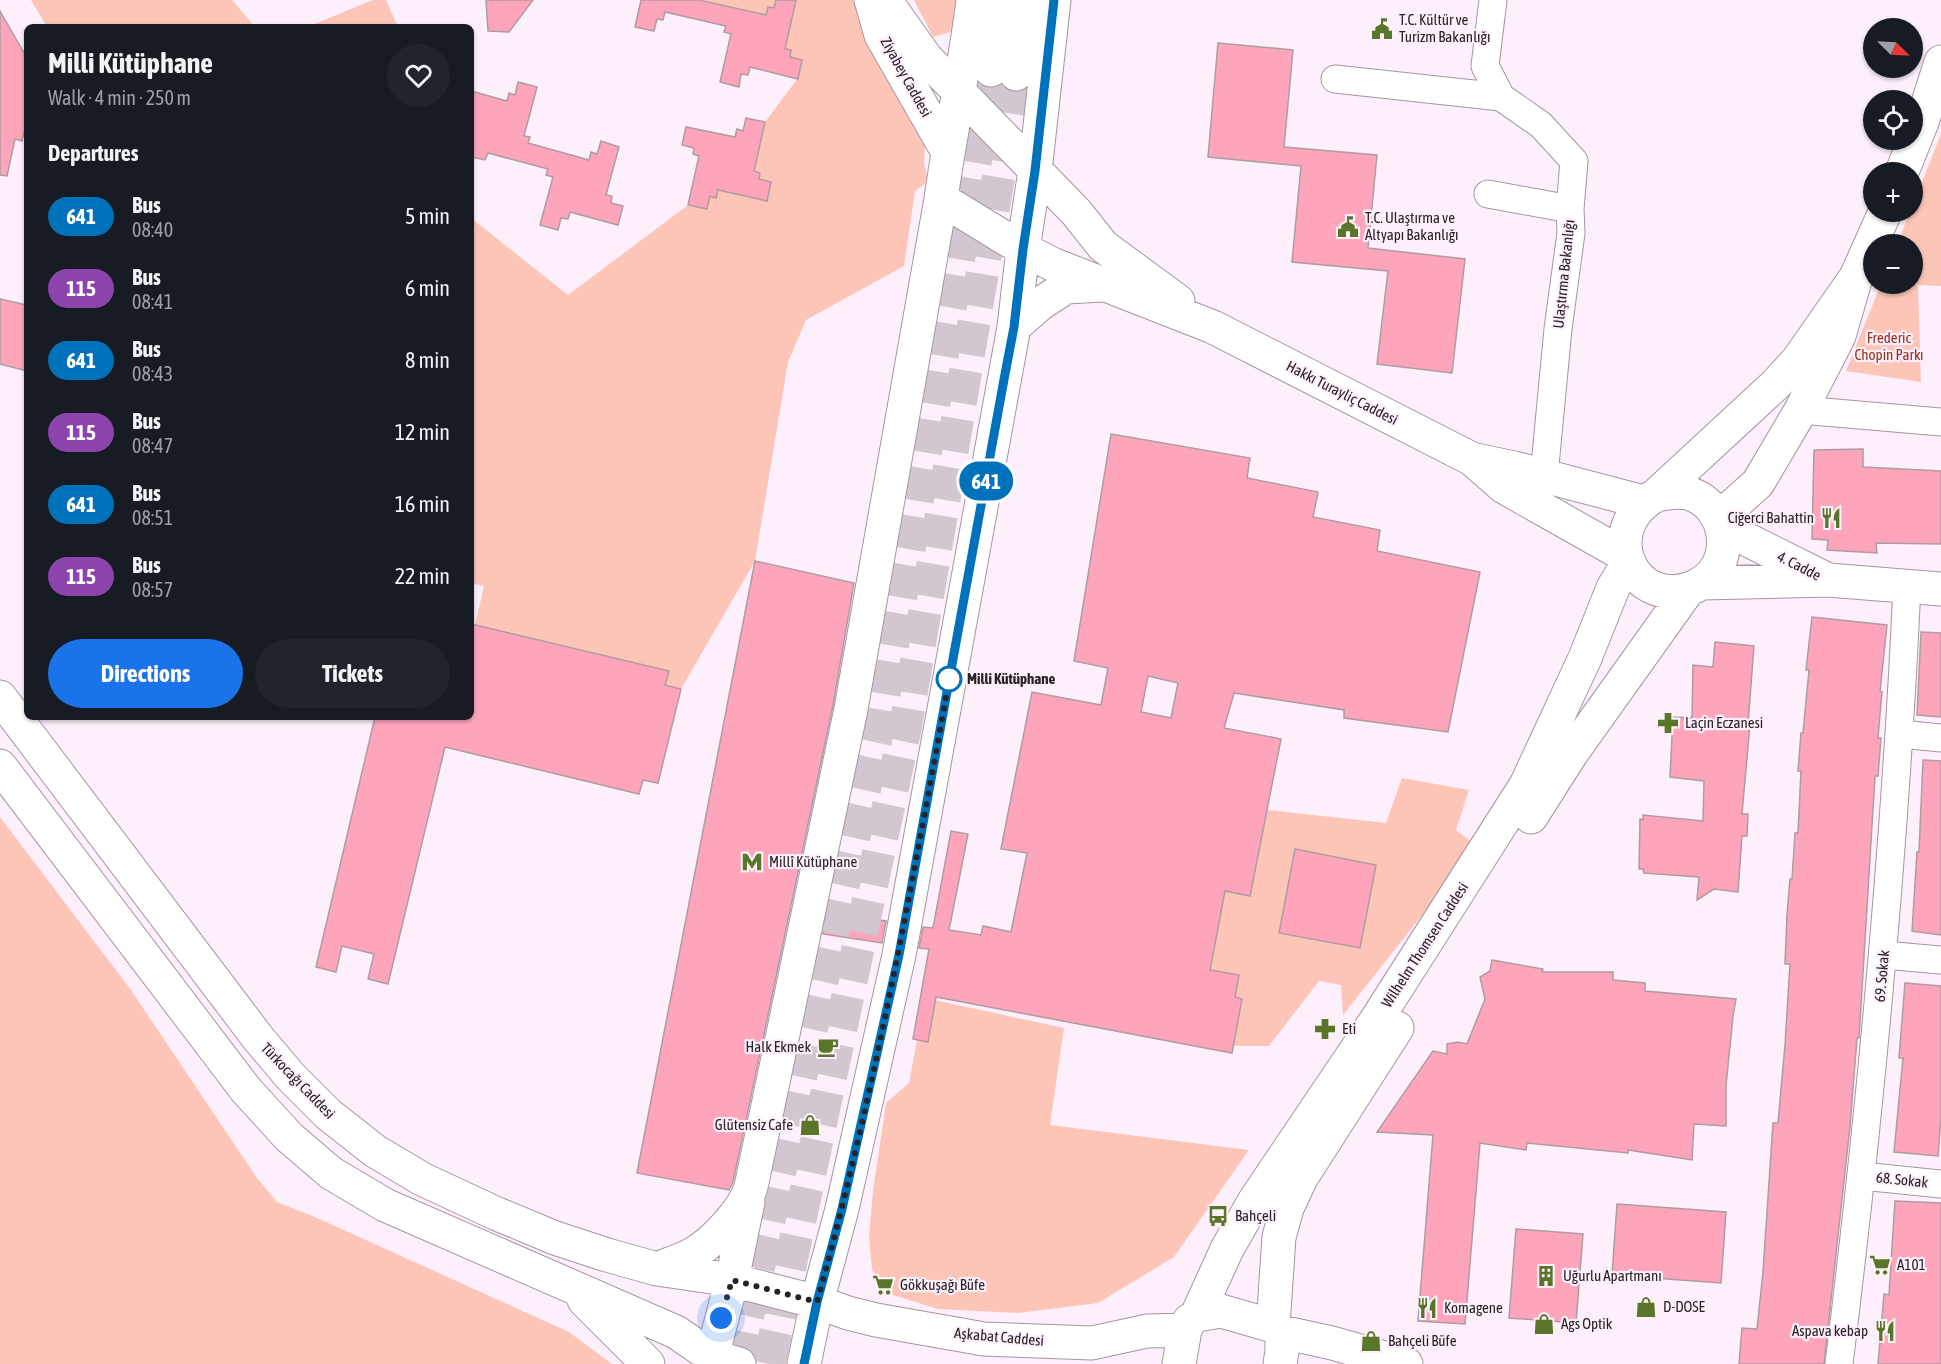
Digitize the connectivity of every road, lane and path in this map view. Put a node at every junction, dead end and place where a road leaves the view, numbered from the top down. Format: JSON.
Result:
{"nodes":[{"id":1,"x":871,"y":0,"type":"edge"},
{"id":2,"x":885,"y":0,"type":"edge"},
{"id":3,"x":973,"y":0,"type":"edge"},
{"id":4,"x":998,"y":0,"type":"edge"},
{"id":5,"x":1026,"y":0,"type":"edge"},
{"id":6,"x":1054,"y":0,"type":"edge"},
{"id":7,"x":1493,"y":0,"type":"edge"},
{"id":8,"x":1941,"y":62,"type":"edge"},
{"id":9,"x":1335,"y":79,"type":"dead end"},
{"id":10,"x":960,"y":92,"type":"junction"},
{"id":11,"x":1501,"y":97,"type":"junction"},
{"id":12,"x":948,"y":152,"type":"junction"},
{"id":13,"x":1906,"y":162,"type":"edge"},
{"id":14,"x":1035,"y":171,"type":"junction"},
{"id":15,"x":1488,"y":194,"type":"dead end"},
{"id":16,"x":941,"y":199,"type":"junction"},
{"id":17,"x":1570,"y":209,"type":"junction"},
{"id":18,"x":1881,"y":222,"type":"edge"},
{"id":19,"x":1023,"y":249,"type":"junction"},
{"id":20,"x":1856,"y":277,"type":"junction"},
{"id":21,"x":1105,"y":285,"type":"junction"},
{"id":22,"x":1014,"y":327,"type":"junction"},
{"id":23,"x":1213,"y":327,"type":"junction"},
{"id":24,"x":1801,"y":410,"type":"junction"},
{"id":25,"x":1941,"y":422,"type":"edge"},
{"id":26,"x":1472,"y":459,"type":"junction"},
{"id":27,"x":1544,"y":477,"type":"junction"},
{"id":28,"x":1649,"y":499,"type":"junction"},
{"id":29,"x":1720,"y":523,"type":"junction"},
{"id":30,"x":1628,"y":559,"type":"junction"},
{"id":31,"x":1828,"y":580,"type":"junction"},
{"id":32,"x":1695,"y":587,"type":"junction"},
{"id":33,"x":1907,"y":587,"type":"junction"},
{"id":34,"x":1941,"y":589,"type":"edge"},
{"id":35,"x":0,"y":697,"type":"edge"},
{"id":36,"x":1901,"y":734,"type":"junction"},
{"id":37,"x":1941,"y":738,"type":"edge"},
{"id":38,"x":0,"y":766,"type":"edge"},
{"id":39,"x":1884,"y":955,"type":"junction"},
{"id":40,"x":1941,"y":960,"type":"edge"},
{"id":41,"x":1862,"y":1176,"type":"junction"},
{"id":42,"x":1941,"y":1184,"type":"edge"},
{"id":43,"x":750,"y":1191,"type":"junction"},
{"id":44,"x":657,"y":1269,"type":"junction"},
{"id":45,"x":732,"y":1280,"type":"junction"},
{"id":46,"x":572,"y":1288,"type":"junction"},
{"id":47,"x":817,"y":1302,"type":"junction"},
{"id":48,"x":1191,"y":1322,"type":"junction"},
{"id":49,"x":1277,"y":1329,"type":"junction"},
{"id":50,"x":720,"y":1361,"type":"edge"},
{"id":51,"x":648,"y":1364,"type":"edge"},
{"id":52,"x":804,"y":1364,"type":"edge"},
{"id":53,"x":1179,"y":1364,"type":"edge"},
{"id":54,"x":1280,"y":1364,"type":"edge"},
{"id":55,"x":1406,"y":1364,"type":"edge"},
{"id":56,"x":1839,"y":1364,"type":"edge"}],
"edges":[{"from":1,"to":12,"type":"main road","name":"Ziyabey Caddesi"},
{"from":2,"to":10,"type":"main road","name":"Hakkı Turayliç Caddesi"},
{"from":3,"to":10,"type":"main road"},
{"from":4,"to":5,"type":"main road"},
{"from":6,"to":14,"type":"main road"},
{"from":7,"to":11,"type":"street","name":"Ulaştırma Bakanlığı"},
{"from":8,"to":13,"type":"main road"},
{"from":9,"to":11,"type":"street"},
{"from":10,"to":12,"type":"main road"},
{"from":10,"to":14,"type":"main road","name":"Hakkı Turayliç Caddesi"},
{"from":11,"to":17,"type":"street","name":"Ulaştırma Bakanlığı"},
{"from":12,"to":16,"type":"main road"},
{"from":14,"to":19,"type":"main road"},
{"from":14,"to":23,"type":"main road","name":"Hakkı Turayliç Caddesi"},
{"from":15,"to":17,"type":"street"},
{"from":16,"to":19,"type":"main road","name":"Hakkı Turayliç Caddesi"},
{"from":16,"to":43,"type":"main road"},
{"from":17,"to":27,"type":"street","name":"Ulaştırma Bakanlığı"},
{"from":18,"to":20,"type":"main road"},
{"from":19,"to":21,"type":"main road","name":"Hakkı Turayliç Caddesi"},
{"from":19,"to":22,"type":"main road"},
{"from":20,"to":24,"type":"main road"},
{"from":20,"to":28,"type":"main road"},
{"from":21,"to":22,"type":"main road"},
{"from":21,"to":23,"type":"main road","name":"Hakkı Turayliç Caddesi"},
{"from":22,"to":47,"type":"main road"},
{"from":23,"to":26,"type":"main road","name":"Hakkı Turayliç Caddesi"},
{"from":24,"to":25,"type":"street"},
{"from":24,"to":29,"type":"main road"},
{"from":26,"to":27,"type":"main road","name":"Hakkı Turayliç Caddesi"},
{"from":26,"to":30,"type":"main road","name":"Hakkı Turayliç Caddesi"},
{"from":27,"to":28,"type":"main road","name":"Hakkı Turayliç Caddesi"},
{"from":28,"to":29,"type":"main road"},
{"from":28,"to":30,"type":"main road"},
{"from":29,"to":31,"type":"main road","name":"4. Cadde"},
{"from":29,"to":32,"type":"main road"},
{"from":30,"to":32,"type":"main road"},
{"from":30,"to":48,"type":"main road","name":"Wilhelm Thomsen Caddesi"},
{"from":31,"to":32,"type":"main road","name":"4. Cadde"},
{"from":31,"to":33,"type":"main road"},
{"from":32,"to":49,"type":"main road","name":"Wilhelm Thomsen Caddesi"},
{"from":33,"to":34,"type":"main road"},
{"from":33,"to":36,"type":"street","name":"69. Sokak"},
{"from":35,"to":44,"type":"main road","name":"Türkocağı Caddesi"},
{"from":36,"to":37,"type":"street"},
{"from":36,"to":39,"type":"street","name":"69. Sokak"},
{"from":38,"to":46,"type":"main road"},
{"from":39,"to":40,"type":"street"},
{"from":39,"to":41,"type":"street","name":"69. Sokak"},
{"from":41,"to":42,"type":"street","name":"68. Sokak"},
{"from":41,"to":56,"type":"street","name":"69. Sokak"},
{"from":43,"to":44,"type":"main road"},
{"from":43,"to":45,"type":"main road"},
{"from":44,"to":45,"type":"main road","name":"Türkocağı Caddesi"},
{"from":45,"to":47,"type":"main road","name":"Aşkabat Caddesi"},
{"from":45,"to":50,"type":"main road"},
{"from":46,"to":50,"type":"main road"},
{"from":46,"to":51,"type":"main road"},
{"from":47,"to":48,"type":"main road","name":"Aşkabat Caddesi"},
{"from":47,"to":52,"type":"main road"},
{"from":48,"to":49,"type":"main road","name":"Aşkabat Caddesi"},
{"from":48,"to":53,"type":"main road","name":"Wilhelm Thomsen Caddesi"},
{"from":49,"to":54,"type":"main road","name":"Wilhelm Thomsen Caddesi"},
{"from":49,"to":55,"type":"main road"}]}
